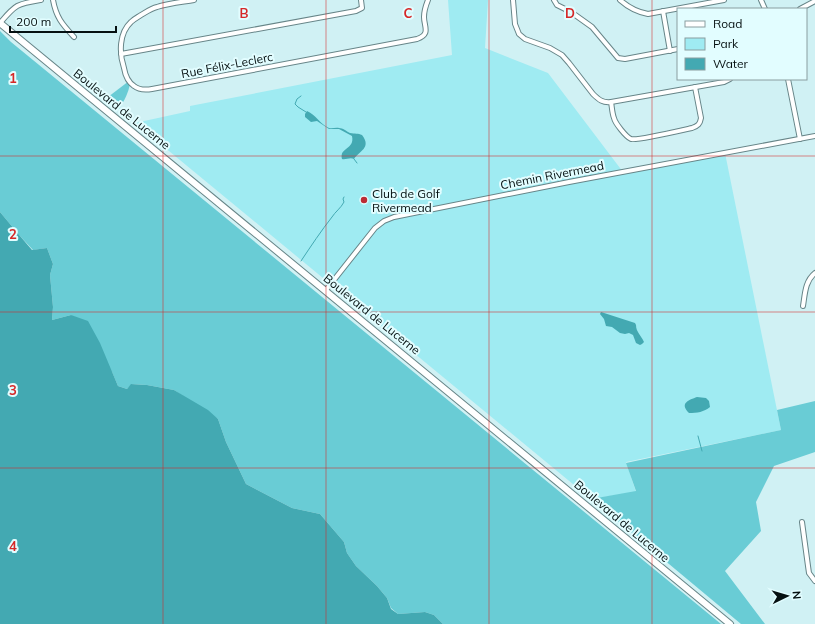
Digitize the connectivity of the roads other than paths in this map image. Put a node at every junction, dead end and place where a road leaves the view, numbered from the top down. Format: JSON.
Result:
{"nodes":[{"id":1,"x":40,"y":0,"type":"edge"},
{"id":2,"x":53,"y":0,"type":"edge"},
{"id":3,"x":194,"y":0,"type":"edge"},
{"id":4,"x":361,"y":0,"type":"edge"},
{"id":5,"x":428,"y":0,"type":"edge"},
{"id":6,"x":513,"y":0,"type":"edge"},
{"id":7,"x":554,"y":0,"type":"edge"},
{"id":8,"x":620,"y":0,"type":"edge"},
{"id":9,"x":724,"y":0,"type":"edge"},
{"id":10,"x":815,"y":0,"type":"edge"},
{"id":11,"x":168,"y":2,"type":"edge"},
{"id":12,"x":677,"y":8,"type":"edge"},
{"id":13,"x":680,"y":8,"type":"edge"},
{"id":14,"x":802,"y":8,"type":"edge"},
{"id":15,"x":663,"y":11,"type":"junction"},
{"id":16,"x":0,"y":22,"type":"edge"},
{"id":17,"x":74,"y":37,"type":"dead end"},
{"id":18,"x":677,"y":49,"type":"edge"},
{"id":19,"x":670,"y":50,"type":"junction"},
{"id":20,"x":121,"y":54,"type":"junction"},
{"id":21,"x":728,"y":80,"type":"edge"},
{"id":22,"x":788,"y":80,"type":"edge"},
{"id":23,"x":695,"y":87,"type":"junction"},
{"id":24,"x":611,"y":102,"type":"junction"},
{"id":25,"x":815,"y":136,"type":"edge"},
{"id":26,"x":800,"y":139,"type":"junction"},
{"id":27,"x":815,"y":273,"type":"edge"},
{"id":28,"x":326,"y":290,"type":"junction"},
{"id":29,"x":803,"y":306,"type":"dead end"},
{"id":30,"x":802,"y":522,"type":"dead end"},
{"id":31,"x":815,"y":581,"type":"edge"},
{"id":32,"x":730,"y":624,"type":"edge"}],
"edges":[{"from":1,"to":16,"type":"street"},
{"from":2,"to":17,"type":"street"},
{"from":3,"to":11,"type":"street","name":"Rue Félix-Leclerc"},
{"from":4,"to":20,"type":"street"},
{"from":5,"to":20,"type":"street","name":"Rue Félix-Leclerc"},
{"from":6,"to":24,"type":"street"},
{"from":7,"to":19,"type":"street"},
{"from":8,"to":15,"type":"street"},
{"from":9,"to":13,"type":"street"},
{"from":10,"to":14,"type":"street"},
{"from":11,"to":20,"type":"street","name":"Rue Félix-Leclerc"},
{"from":12,"to":15,"type":"street"},
{"from":15,"to":19,"type":"street"},
{"from":16,"to":28,"type":"main road","name":"Boulevard de Lucerne"},
{"from":18,"to":19,"type":"street"},
{"from":21,"to":23,"type":"street"},
{"from":22,"to":26,"type":"street"},
{"from":23,"to":24,"type":"street"},
{"from":23,"to":24,"type":"street"},
{"from":25,"to":26,"type":"street","name":"Chemin Rivermead"},
{"from":26,"to":28,"type":"street","name":"Chemin Rivermead"},
{"from":27,"to":29,"type":"street"},
{"from":28,"to":32,"type":"main road","name":"Boulevard de Lucerne"},
{"from":30,"to":31,"type":"street"}]}
